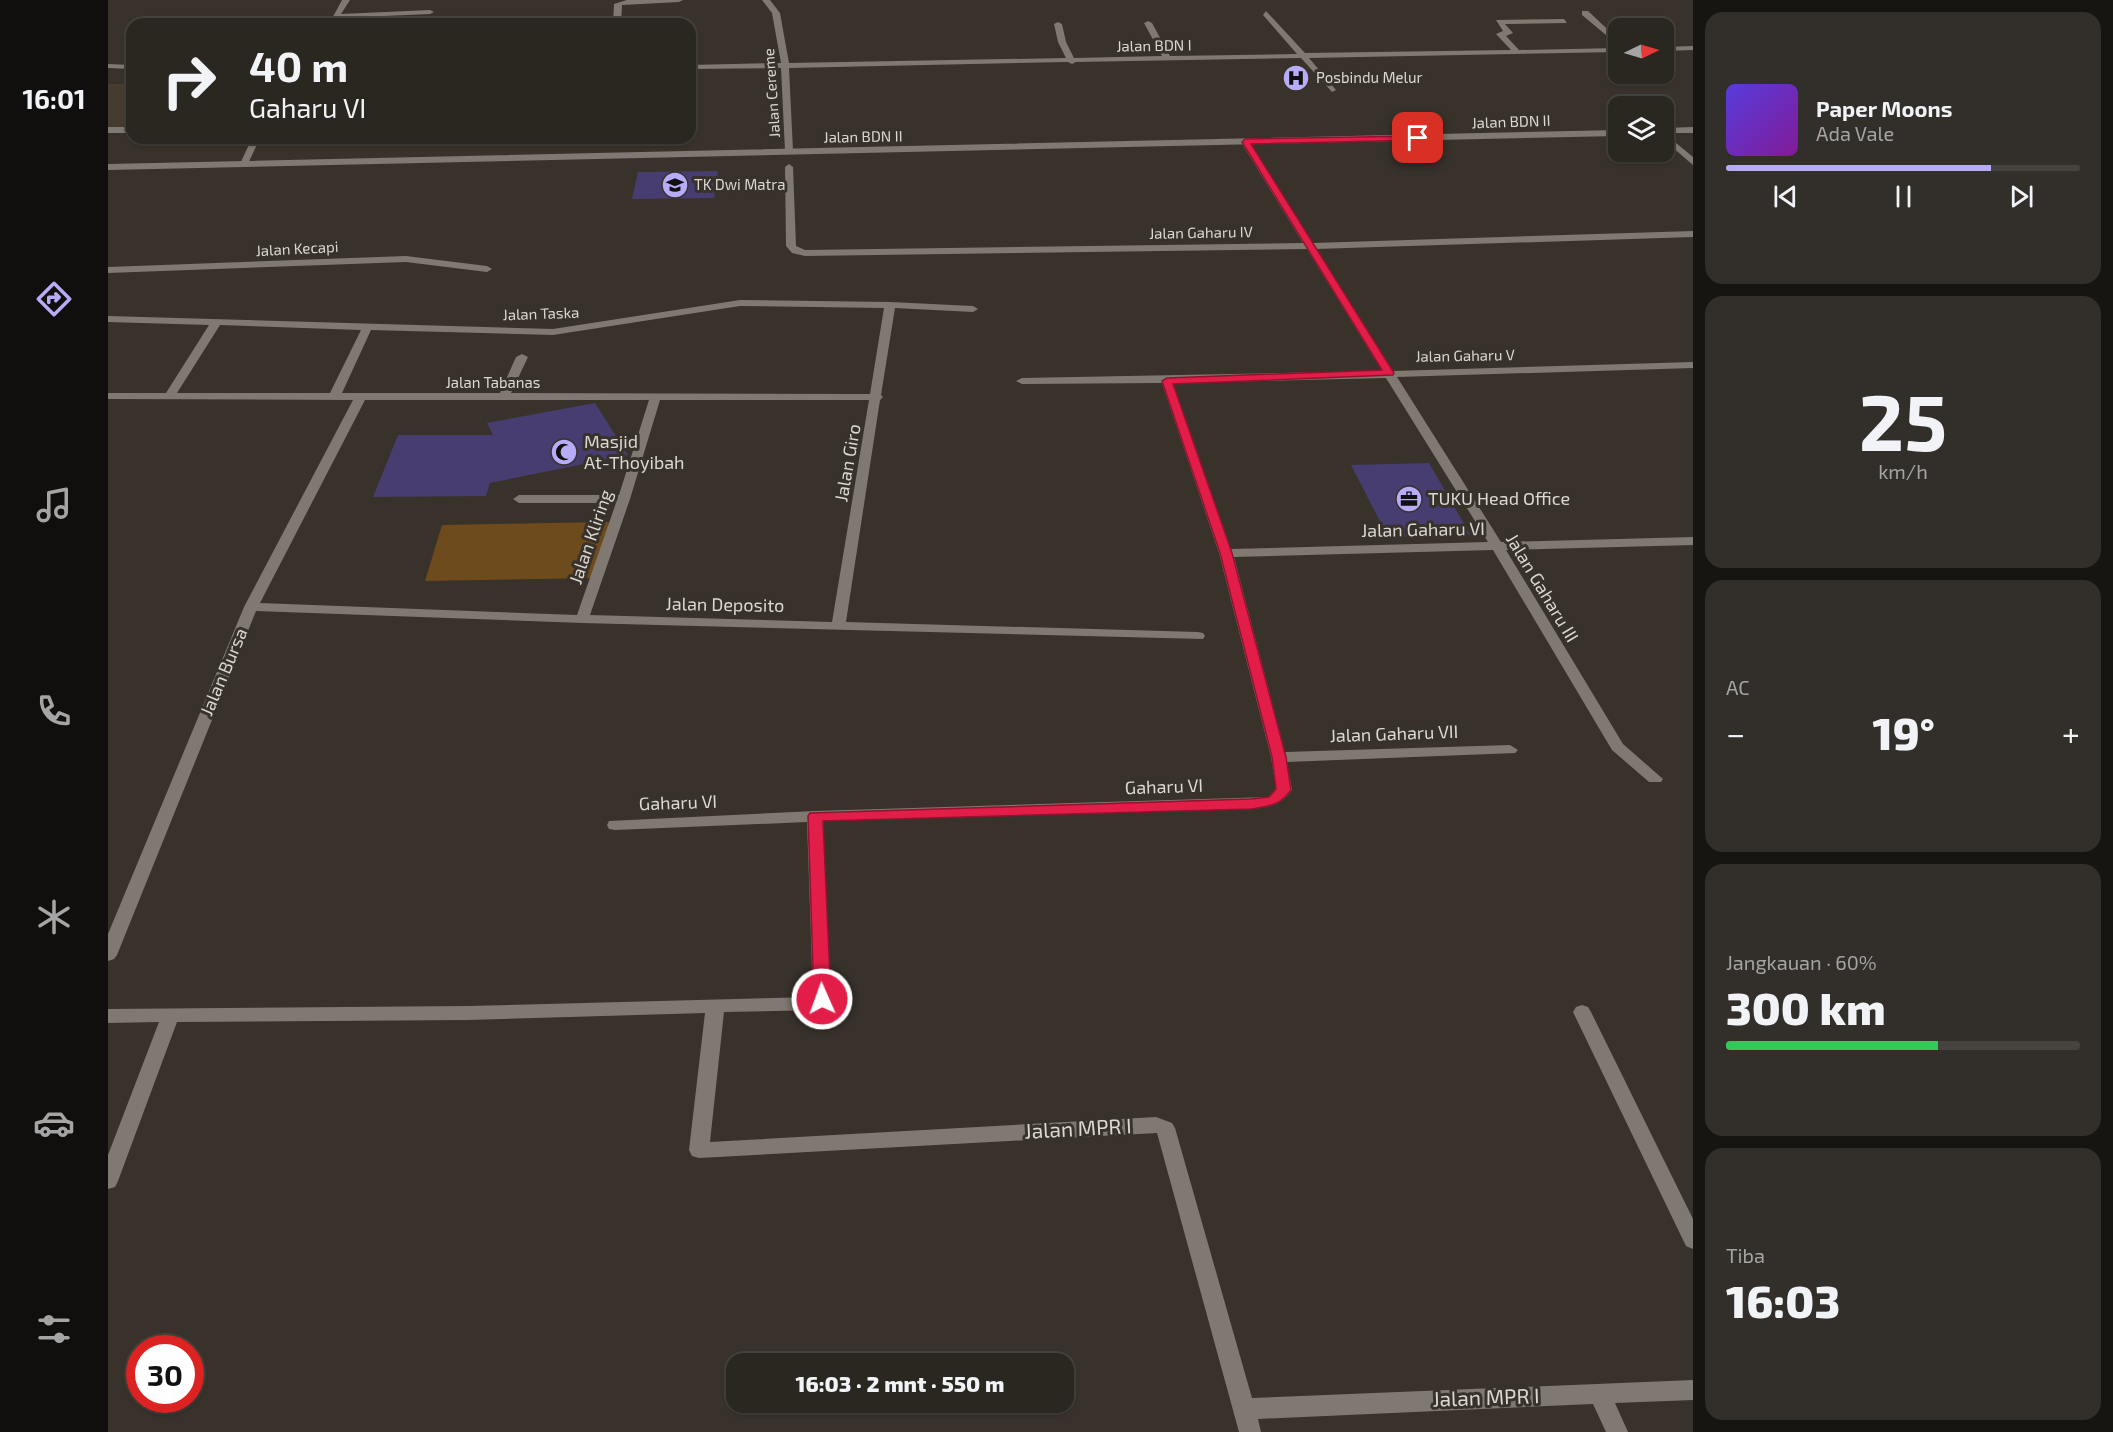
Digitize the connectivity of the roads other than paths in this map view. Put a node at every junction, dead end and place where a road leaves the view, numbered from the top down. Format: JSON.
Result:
{"nodes":[{"id":1,"x":346,"y":0,"type":"edge"},
{"id":2,"x":679,"y":0,"type":"edge"},
{"id":3,"x":766,"y":0,"type":"edge"},
{"id":4,"x":430,"y":12,"type":"dead end"},
{"id":5,"x":1266,"y":13,"type":"dead end"},
{"id":6,"x":1585,"y":13,"type":"dead end"},
{"id":7,"x":336,"y":16,"type":"joint"},
{"id":8,"x":617,"y":18,"type":"edge"},
{"id":9,"x":1564,"y":21,"type":"dead end"},
{"id":10,"x":1148,"y":23,"type":"dead end"},
{"id":11,"x":1058,"y":24,"type":"dead end"},
{"id":12,"x":1608,"y":34,"type":"edge"},
{"id":13,"x":1693,"y":48,"type":"edge"},
{"id":14,"x":1674,"y":49,"type":"edge"},
{"id":15,"x":1608,"y":50,"type":"edge"},
{"id":16,"x":1518,"y":53,"type":"junction"},
{"id":17,"x":1305,"y":57,"type":"junction"},
{"id":18,"x":1168,"y":59,"type":"junction"},
{"id":19,"x":1072,"y":62,"type":"junction"},
{"id":20,"x":785,"y":65,"type":"junction"},
{"id":21,"x":108,"y":66,"type":"edge"},
{"id":22,"x":126,"y":67,"type":"edge"},
{"id":23,"x":696,"y":67,"type":"edge"},
{"id":24,"x":1332,"y":90,"type":"dead end"},
{"id":25,"x":108,"y":130,"type":"edge"},
{"id":26,"x":126,"y":130,"type":"edge"},
{"id":27,"x":1693,"y":130,"type":"edge"},
{"id":28,"x":1674,"y":131,"type":"edge"},
{"id":29,"x":1608,"y":133,"type":"edge"},
{"id":30,"x":1245,"y":142,"type":"junction"},
{"id":31,"x":253,"y":144,"type":"edge"},
{"id":32,"x":1674,"y":145,"type":"edge"},
{"id":33,"x":789,"y":151,"type":"junction"},
{"id":34,"x":1693,"y":162,"type":"edge"},
{"id":35,"x":244,"y":164,"type":"junction"},
{"id":36,"x":108,"y":167,"type":"edge"},
{"id":37,"x":789,"y":167,"type":"dead end"},
{"id":38,"x":1693,"y":234,"type":"edge"},
{"id":39,"x":1309,"y":246,"type":"junction"},
{"id":40,"x":487,"y":269,"type":"dead end"},
{"id":41,"x":108,"y":270,"type":"edge"},
{"id":42,"x":890,"y":305,"type":"junction"},
{"id":43,"x":973,"y":309,"type":"dead end"},
{"id":44,"x":108,"y":319,"type":"edge"},
{"id":45,"x":217,"y":321,"type":"junction"},
{"id":46,"x":367,"y":328,"type":"junction"},
{"id":47,"x":522,"y":357,"type":"dead end"},
{"id":48,"x":1693,"y":365,"type":"edge"},
{"id":49,"x":1389,"y":373,"type":"junction"},
{"id":50,"x":1022,"y":381,"type":"dead end"},
{"id":51,"x":1167,"y":381,"type":"junction"},
{"id":52,"x":170,"y":395,"type":"junction"},
{"id":53,"x":108,"y":396,"type":"edge"},
{"id":54,"x":334,"y":397,"type":"junction"},
{"id":55,"x":877,"y":397,"type":"junction"},
{"id":56,"x":360,"y":398,"type":"junction"},
{"id":57,"x":503,"y":398,"type":"junction"},
{"id":58,"x":656,"y":398,"type":"junction"},
{"id":59,"x":519,"y":499,"type":"dead end"},
{"id":60,"x":624,"y":499,"type":"junction"},
{"id":61,"x":1693,"y":541,"type":"edge"},
{"id":62,"x":1497,"y":546,"type":"junction"},
{"id":63,"x":1226,"y":553,"type":"junction"},
{"id":64,"x":251,"y":607,"type":"junction"},
{"id":65,"x":582,"y":619,"type":"junction"},
{"id":66,"x":838,"y":626,"type":"junction"},
{"id":67,"x":1198,"y":636,"type":"dead end"},
{"id":68,"x":1510,"y":750,"type":"dead end"},
{"id":69,"x":1279,"y":757,"type":"junction"},
{"id":70,"x":1655,"y":779,"type":"dead end"},
{"id":71,"x":815,"y":816,"type":"junction"},
{"id":72,"x":615,"y":825,"type":"dead end"},
{"id":73,"x":108,"y":955,"type":"edge"},
{"id":74,"x":715,"y":1006,"type":"junction"},
{"id":75,"x":1582,"y":1012,"type":"dead end"},
{"id":76,"x":171,"y":1014,"type":"junction"},
{"id":77,"x":108,"y":1016,"type":"edge"},
{"id":78,"x":108,"y":1181,"type":"edge"},
{"id":79,"x":1693,"y":1240,"type":"edge"},
{"id":80,"x":1693,"y":1390,"type":"edge"},
{"id":81,"x":1600,"y":1394,"type":"junction"},
{"id":82,"x":1244,"y":1409,"type":"junction"},
{"id":83,"x":1250,"y":1432,"type":"edge"},
{"id":84,"x":1617,"y":1432,"type":"edge"}],
"edges":[{"from":1,"to":7,"type":"street"},
{"from":2,"to":8,"type":"street"},
{"from":3,"to":20,"type":"street","name":"Jalan Cereme"},
{"from":4,"to":7,"type":"street"},
{"from":5,"to":17,"type":"street"},
{"from":6,"to":12,"type":"street"},
{"from":9,"to":16,"type":"street"},
{"from":10,"to":18,"type":"street"},
{"from":11,"to":19,"type":"street"},
{"from":13,"to":14,"type":"street"},
{"from":15,"to":16,"type":"street","name":"Jalan BDN I"},
{"from":16,"to":17,"type":"street","name":"Jalan BDN I"},
{"from":17,"to":18,"type":"street","name":"Jalan BDN I"},
{"from":17,"to":24,"type":"street"},
{"from":18,"to":19,"type":"street","name":"Jalan BDN I"},
{"from":19,"to":20,"type":"street","name":"Jalan BDN I"},
{"from":20,"to":23,"type":"street","name":"Jalan BDN I"},
{"from":20,"to":33,"type":"street","name":"Jalan Cereme"},
{"from":21,"to":22,"type":"street"},
{"from":25,"to":26,"type":"street"},
{"from":27,"to":28,"type":"street"},
{"from":29,"to":30,"type":"street","name":"Jalan BDN II"},
{"from":30,"to":33,"type":"street","name":"Jalan BDN II"},
{"from":30,"to":39,"type":"street","name":"Jalan Gaharu III"},
{"from":31,"to":35,"type":"street"},
{"from":32,"to":34,"type":"street"},
{"from":33,"to":35,"type":"street","name":"Jalan BDN II"},
{"from":35,"to":36,"type":"street","name":"Jalan BDN II"},
{"from":37,"to":39,"type":"street","name":"Jalan Gaharu IV"},
{"from":38,"to":39,"type":"street","name":"Jalan Gaharu IV"},
{"from":39,"to":49,"type":"street","name":"Jalan Gaharu III"},
{"from":40,"to":41,"type":"street","name":"Jalan Kecapi"},
{"from":42,"to":43,"type":"street","name":"Jalan Taska"},
{"from":42,"to":46,"type":"street","name":"Jalan Taska"},
{"from":42,"to":55,"type":"street","name":"Jalan Giro"},
{"from":44,"to":45,"type":"street","name":"Jalan Taska"},
{"from":45,"to":46,"type":"street","name":"Jalan Taska"},
{"from":45,"to":52,"type":"street"},
{"from":46,"to":54,"type":"street"},
{"from":47,"to":57,"type":"street"},
{"from":48,"to":49,"type":"street","name":"Jalan Gaharu V"},
{"from":49,"to":51,"type":"street","name":"Jalan Gaharu V"},
{"from":49,"to":62,"type":"street","name":"Jalan Gaharu III"},
{"from":50,"to":51,"type":"street","name":"Jalan Gaharu V"},
{"from":51,"to":63,"type":"street","name":"Gaharu VI"},
{"from":52,"to":53,"type":"street","name":"Jalan Tabanas"},
{"from":52,"to":54,"type":"street","name":"Jalan Tabanas"},
{"from":54,"to":56,"type":"street","name":"Jalan Tabanas"},
{"from":55,"to":58,"type":"street","name":"Jalan Tabanas"},
{"from":55,"to":66,"type":"street","name":"Jalan Giro"},
{"from":56,"to":57,"type":"street","name":"Jalan Tabanas"},
{"from":56,"to":64,"type":"street","name":"Jalan Bursa"},
{"from":57,"to":58,"type":"street","name":"Jalan Tabanas"},
{"from":58,"to":60,"type":"street","name":"Jalan Kliring"},
{"from":59,"to":60,"type":"street"},
{"from":60,"to":65,"type":"street","name":"Jalan Kliring"},
{"from":61,"to":62,"type":"street","name":"Jalan Gaharu VI"},
{"from":62,"to":63,"type":"street","name":"Jalan Gaharu VI"},
{"from":62,"to":70,"type":"street","name":"Jalan Gaharu III"},
{"from":63,"to":69,"type":"street","name":"Gaharu VI"},
{"from":64,"to":65,"type":"street","name":"Jalan Deposito"},
{"from":64,"to":73,"type":"street","name":"Jalan Bursa"},
{"from":65,"to":66,"type":"street","name":"Jalan Deposito"},
{"from":66,"to":67,"type":"street","name":"Jalan Deposito"},
{"from":68,"to":69,"type":"street","name":"Jalan Gaharu VII"},
{"from":69,"to":71,"type":"street","name":"Gaharu VI"},
{"from":71,"to":72,"type":"street","name":"Gaharu VI"},
{"from":71,"to":74,"type":"street"},
{"from":74,"to":76,"type":"street"},
{"from":74,"to":82,"type":"street","name":"Jalan MPR I"},
{"from":75,"to":79,"type":"street"},
{"from":76,"to":77,"type":"street"},
{"from":76,"to":78,"type":"street"},
{"from":80,"to":81,"type":"street","name":"Jalan MPR I"},
{"from":81,"to":82,"type":"street","name":"Jalan MPR I"},
{"from":81,"to":84,"type":"street"},
{"from":82,"to":83,"type":"street","name":"Jalan MPR I"}]}
